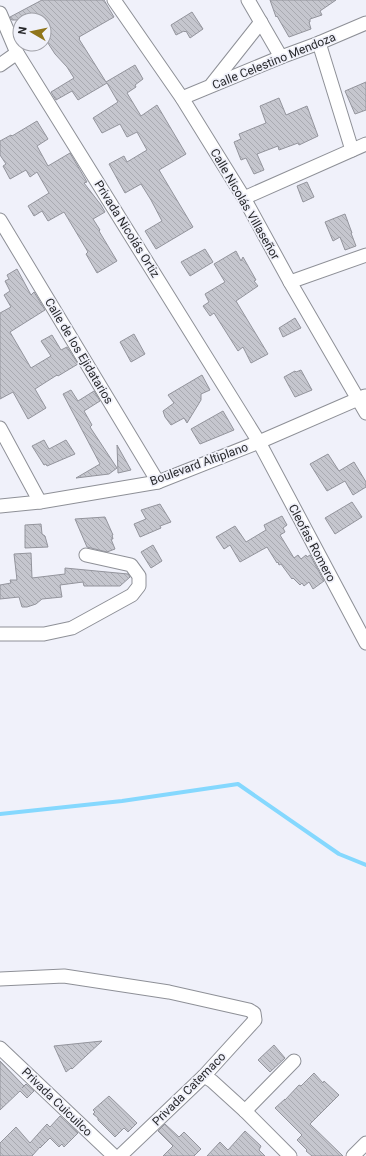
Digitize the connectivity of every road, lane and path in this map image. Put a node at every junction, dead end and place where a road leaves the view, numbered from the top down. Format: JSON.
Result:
{"nodes":[{"id":1,"x":114,"y":0,"type":"edge"},
{"id":2,"x":248,"y":0,"type":"edge"},
{"id":3,"x":0,"y":13,"type":"edge"},
{"id":4,"x":261,"y":22,"type":"junction"},
{"id":5,"x":366,"y":23,"type":"edge"},
{"id":6,"x":319,"y":43,"type":"junction"},
{"id":7,"x":17,"y":53,"type":"junction"},
{"id":8,"x":281,"y":57,"type":"junction"},
{"id":9,"x":0,"y":65,"type":"edge"},
{"id":10,"x":211,"y":86,"type":"junction"},
{"id":11,"x":182,"y":98,"type":"junction"},
{"id":12,"x":366,"y":144,"type":"edge"},
{"id":13,"x":352,"y":150,"type":"junction"},
{"id":14,"x":244,"y":198,"type":"junction"},
{"id":15,"x":0,"y":220,"type":"edge"},
{"id":16,"x":366,"y":255,"type":"edge"},
{"id":17,"x":290,"y":282,"type":"junction"},
{"id":18,"x":362,"y":398,"type":"edge"},
{"id":19,"x":366,"y":414,"type":"edge"},
{"id":20,"x":0,"y":428,"type":"edge"},
{"id":21,"x":259,"y":442,"type":"junction"},
{"id":22,"x":158,"y":482,"type":"junction"},
{"id":23,"x":40,"y":502,"type":"junction"},
{"id":24,"x":0,"y":506,"type":"edge"},
{"id":25,"x":86,"y":555,"type":"dead end"},
{"id":26,"x":0,"y":634,"type":"edge"},
{"id":27,"x":366,"y":643,"type":"edge"},
{"id":28,"x":0,"y":978,"type":"edge"},
{"id":29,"x":0,"y":1048,"type":"edge"},
{"id":30,"x":294,"y":1061,"type":"dead end"},
{"id":31,"x":204,"y":1076,"type":"junction"},
{"id":32,"x":245,"y":1111,"type":"junction"},
{"id":33,"x":366,"y":1143,"type":"edge"},
{"id":34,"x":283,"y":1154,"type":"edge"},
{"id":35,"x":114,"y":1156,"type":"edge"},
{"id":36,"x":120,"y":1156,"type":"edge"},
{"id":37,"x":354,"y":1156,"type":"edge"}],
"edges":[{"from":1,"to":11,"type":"street","name":"Calle Nicolás Villaseñor"},
{"from":2,"to":4,"type":"street"},
{"from":3,"to":7,"type":"street","name":"Privada Nicolás Ortiz"},
{"from":4,"to":8,"type":"street"},
{"from":4,"to":10,"type":"street"},
{"from":5,"to":6,"type":"street","name":"Calle Celestino Mendoza"},
{"from":6,"to":8,"type":"street","name":"Calle Celestino Mendoza"},
{"from":6,"to":13,"type":"street"},
{"from":7,"to":9,"type":"street"},
{"from":7,"to":21,"type":"street","name":"Privada Nicolás Ortiz"},
{"from":8,"to":10,"type":"street","name":"Calle Celestino Mendoza"},
{"from":10,"to":11,"type":"street","name":"Calle Celestino Mendoza"},
{"from":11,"to":14,"type":"street","name":"Calle Nicolás Villaseñor"},
{"from":12,"to":13,"type":"street"},
{"from":13,"to":14,"type":"street"},
{"from":14,"to":17,"type":"street","name":"Calle Nicolás Villaseñor"},
{"from":15,"to":22,"type":"street","name":"Calle de los Ejidatarios"},
{"from":16,"to":17,"type":"street"},
{"from":17,"to":18,"type":"street","name":"Calle Nicolás Villaseñor"},
{"from":18,"to":19,"type":"street","name":"Calle Nicolás Villaseñor"},
{"from":18,"to":21,"type":"street","name":"Boulevard Altiplano"},
{"from":20,"to":23,"type":"street"},
{"from":21,"to":22,"type":"street","name":"Boulevard Altiplano"},
{"from":21,"to":27,"type":"street","name":"Cleofas Romero"},
{"from":22,"to":23,"type":"street","name":"Boulevard Altiplano"},
{"from":23,"to":24,"type":"street","name":"Boulevard Altiplano"},
{"from":25,"to":26,"type":"street"},
{"from":28,"to":31,"type":"street","name":"Privada Catemaco"},
{"from":29,"to":35,"type":"street","name":"Privada Cuicuilco"},
{"from":30,"to":32,"type":"street"},
{"from":31,"to":32,"type":"street"},
{"from":31,"to":36,"type":"street","name":"Privada Catemaco"},
{"from":32,"to":34,"type":"street"},
{"from":33,"to":37,"type":"street"}]}
